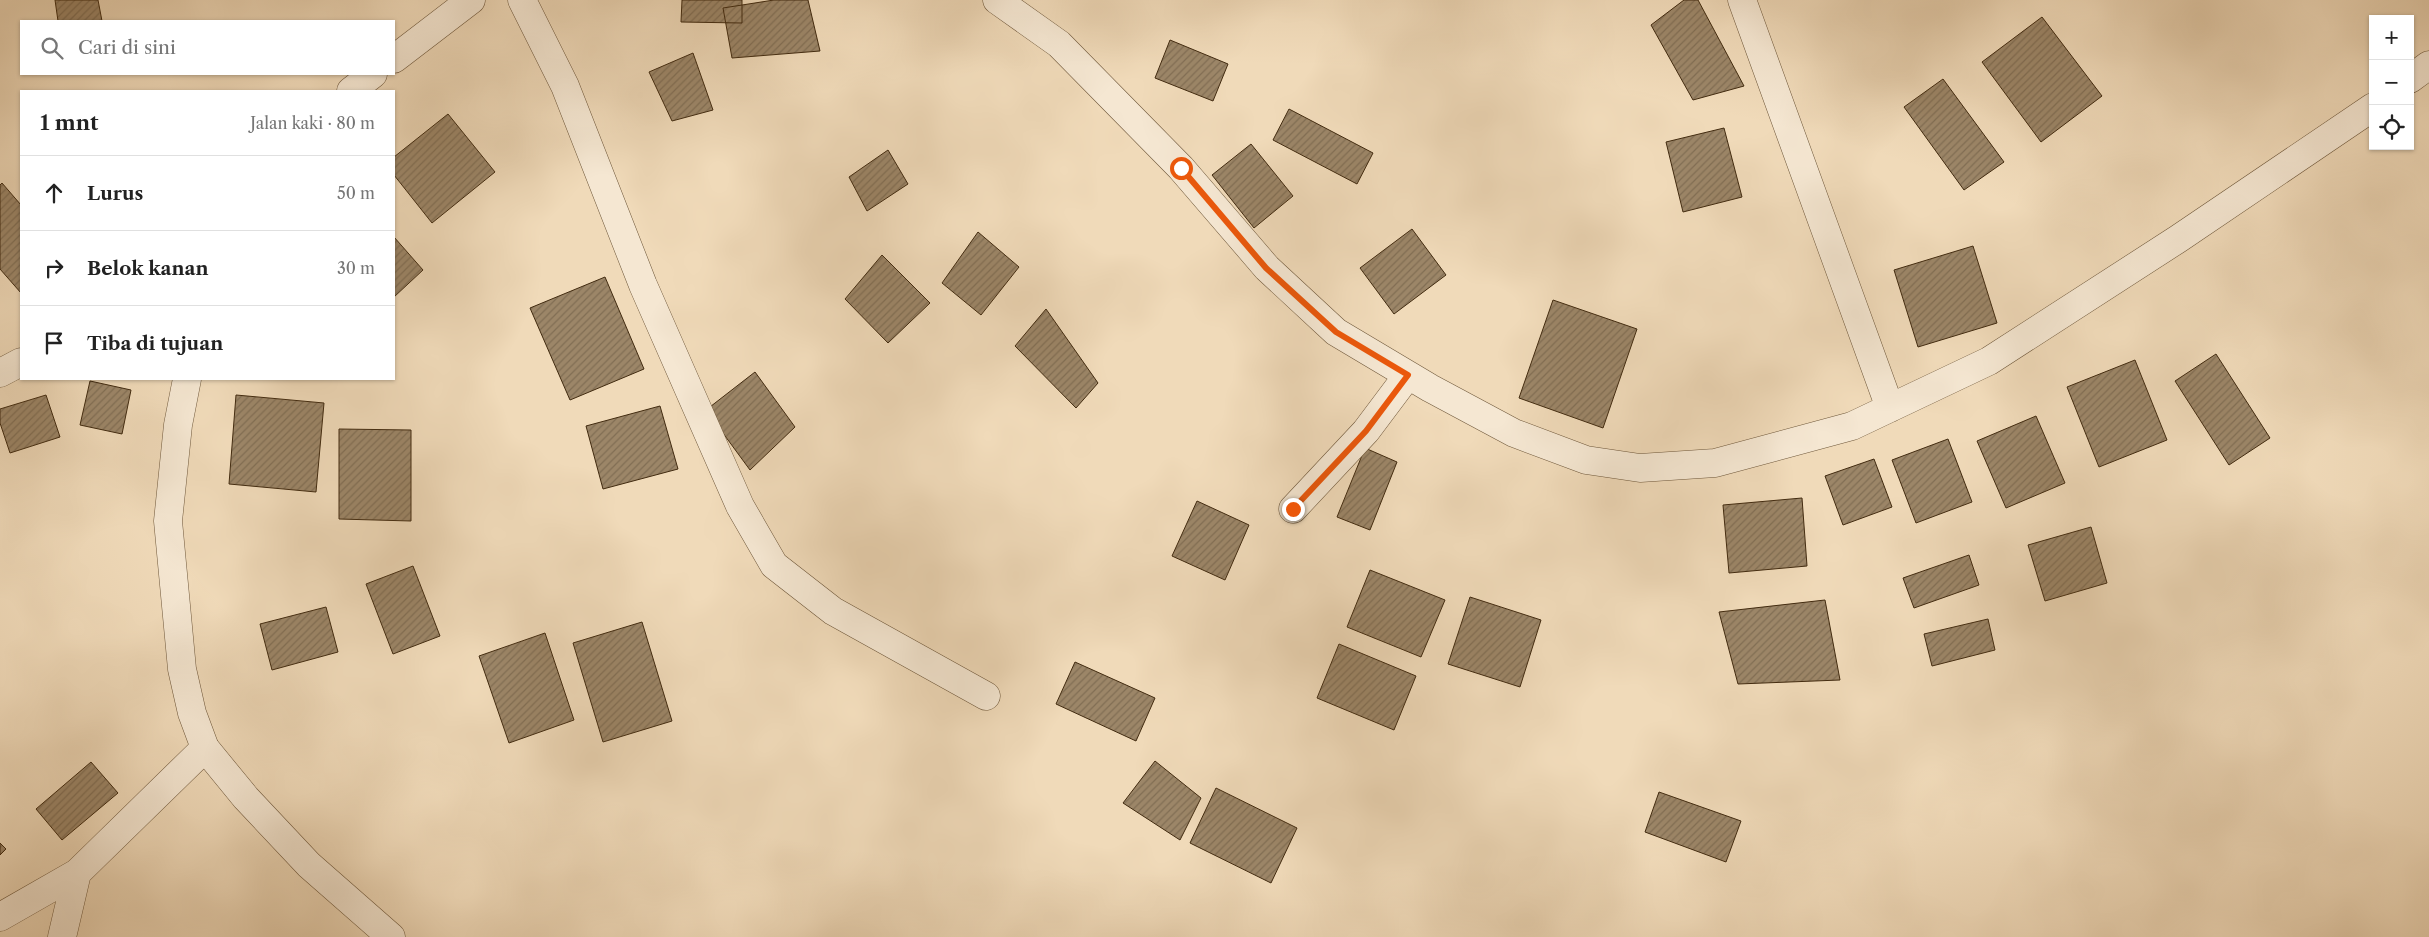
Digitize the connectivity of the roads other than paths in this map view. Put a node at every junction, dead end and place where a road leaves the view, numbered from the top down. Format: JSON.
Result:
{"nodes":[{"id":1,"x":471,"y":0,"type":"edge"},
{"id":2,"x":522,"y":0,"type":"edge"},
{"id":3,"x":997,"y":0,"type":"edge"},
{"id":4,"x":1742,"y":0,"type":"edge"},
{"id":5,"x":395,"y":58,"type":"edge"},
{"id":6,"x":2429,"y":65,"type":"edge"},
{"id":7,"x":373,"y":75,"type":"edge"},
{"id":8,"x":2414,"y":76,"type":"edge"},
{"id":9,"x":353,"y":90,"type":"edge"},
{"id":10,"x":2369,"y":110,"type":"edge"},
{"id":11,"x":20,"y":363,"type":"edge"},
{"id":12,"x":0,"y":373,"type":"edge"},
{"id":13,"x":1408,"y":375,"type":"junction"},
{"id":14,"x":187,"y":380,"type":"edge"},
{"id":15,"x":1890,"y":408,"type":"junction"},
{"id":16,"x":1293,"y":509,"type":"dead end"},
{"id":17,"x":986,"y":696,"type":"dead end"},
{"id":18,"x":205,"y":748,"type":"junction"},
{"id":19,"x":77,"y":873,"type":"junction"},
{"id":20,"x":0,"y":916,"type":"edge"},
{"id":21,"x":62,"y":937,"type":"edge"},
{"id":22,"x":391,"y":937,"type":"edge"}],
"edges":[{"from":1,"to":5,"type":"street"},
{"from":2,"to":17,"type":"street"},
{"from":3,"to":13,"type":"street"},
{"from":4,"to":15,"type":"street"},
{"from":6,"to":8,"type":"street"},
{"from":7,"to":9,"type":"street"},
{"from":10,"to":15,"type":"street"},
{"from":11,"to":12,"type":"street"},
{"from":13,"to":15,"type":"street"},
{"from":13,"to":16,"type":"street"},
{"from":14,"to":18,"type":"street"},
{"from":18,"to":19,"type":"street"},
{"from":18,"to":22,"type":"street"},
{"from":19,"to":20,"type":"street"},
{"from":19,"to":21,"type":"street"}]}
